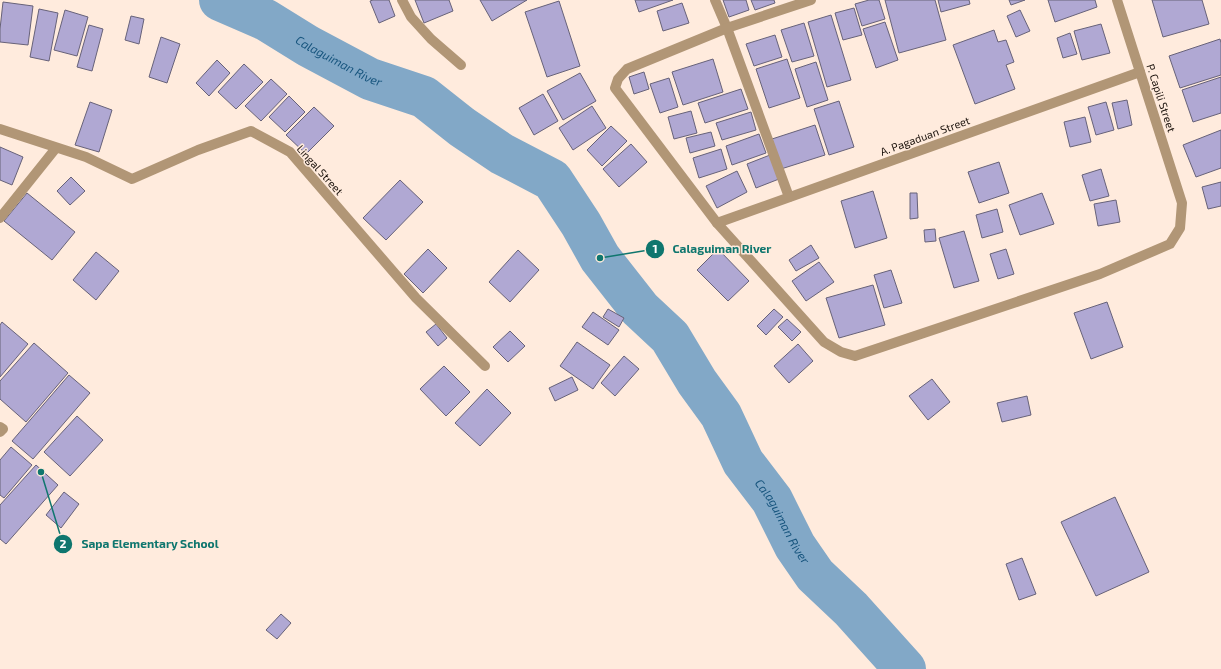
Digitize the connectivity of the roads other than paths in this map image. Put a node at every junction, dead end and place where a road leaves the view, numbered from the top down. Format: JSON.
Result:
{"nodes":[{"id":1,"x":402,"y":0,"type":"edge"},
{"id":2,"x":715,"y":0,"type":"edge"},
{"id":3,"x":811,"y":0,"type":"edge"},
{"id":4,"x":1117,"y":0,"type":"edge"},
{"id":5,"x":727,"y":28,"type":"junction"},
{"id":6,"x":461,"y":65,"type":"dead end"},
{"id":7,"x":1140,"y":72,"type":"junction"},
{"id":8,"x":0,"y":129,"type":"edge"},
{"id":9,"x":56,"y":148,"type":"junction"},
{"id":10,"x":789,"y":197,"type":"junction"},
{"id":11,"x":0,"y":218,"type":"edge"},
{"id":12,"x":717,"y":223,"type":"junction"},
{"id":13,"x":485,"y":366,"type":"dead end"},
{"id":14,"x":0,"y":427,"type":"edge"},
{"id":15,"x":0,"y":432,"type":"edge"}],
"edges":[{"from":1,"to":6,"type":"street"},
{"from":2,"to":5,"type":"street"},
{"from":3,"to":5,"type":"street"},
{"from":4,"to":7,"type":"street","name":"P. Capili Street"},
{"from":5,"to":10,"type":"street"},
{"from":5,"to":12,"type":"street"},
{"from":7,"to":10,"type":"street","name":"A. Pagaduan Street"},
{"from":7,"to":12,"type":"street","name":"P. Capili Street"},
{"from":8,"to":9,"type":"street"},
{"from":9,"to":11,"type":"street"},
{"from":9,"to":13,"type":"street","name":"Lingal Street"},
{"from":10,"to":12,"type":"street","name":"A. Pagaduan Street"},
{"from":14,"to":15,"type":"street"}]}
